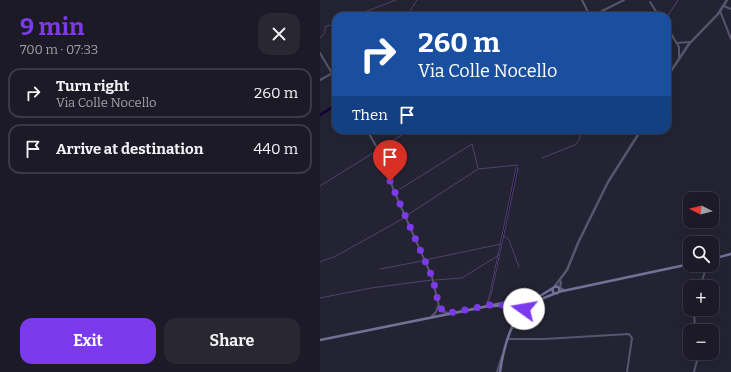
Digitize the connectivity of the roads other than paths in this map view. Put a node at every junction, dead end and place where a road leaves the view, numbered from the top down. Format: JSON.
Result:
{"nodes":[{"id":1,"x":582,"y":0,"type":"edge"},
{"id":2,"x":624,"y":0,"type":"edge"},
{"id":3,"x":727,"y":0,"type":"edge"},
{"id":4,"x":650,"y":2,"type":"dead end"},
{"id":5,"x":724,"y":6,"type":"junction"},
{"id":6,"x":731,"y":9,"type":"edge"},
{"id":7,"x":589,"y":12,"type":"edge"},
{"id":8,"x":599,"y":12,"type":"edge"},
{"id":9,"x":656,"y":12,"type":"edge"},
{"id":10,"x":720,"y":12,"type":"junction"},
{"id":11,"x":671,"y":34,"type":"edge"},
{"id":12,"x":731,"y":39,"type":"edge"},
{"id":13,"x":690,"y":42,"type":"junction"},
{"id":14,"x":677,"y":43,"type":"junction"},
{"id":15,"x":684,"y":50,"type":"junction"},
{"id":16,"x":320,"y":53,"type":"edge"},
{"id":17,"x":678,"y":59,"type":"junction"},
{"id":18,"x":671,"y":70,"type":"edge"},
{"id":19,"x":332,"y":74,"type":"joint"},
{"id":20,"x":320,"y":80,"type":"edge"},
{"id":21,"x":369,"y":134,"type":"edge"},
{"id":22,"x":638,"y":134,"type":"edge"},
{"id":23,"x":731,"y":254,"type":"edge"},
{"id":24,"x":719,"y":257,"type":"edge"},
{"id":25,"x":683,"y":265,"type":"edge"},
{"id":26,"x":563,"y":278,"type":"junction"},
{"id":27,"x":554,"y":287,"type":"junction"},
{"id":28,"x":560,"y":288,"type":"junction"},
{"id":29,"x":564,"y":290,"type":"junction"},
{"id":30,"x":557,"y":293,"type":"junction"},
{"id":31,"x":518,"y":300,"type":"junction"},
{"id":32,"x":522,"y":300,"type":"junction"},
{"id":33,"x":490,"y":305,"type":"junction"},
{"id":34,"x":439,"y":306,"type":"junction"},
{"id":35,"x":515,"y":309,"type":"junction"},
{"id":36,"x":524,"y":309,"type":"junction"},
{"id":37,"x":449,"y":313,"type":"junction"},
{"id":38,"x":440,"y":315,"type":"junction"},
{"id":39,"x":431,"y":317,"type":"junction"},
{"id":40,"x":517,"y":318,"type":"junction"},
{"id":41,"x":509,"y":339,"type":"junction"},
{"id":42,"x":320,"y":340,"type":"edge"},
{"id":43,"x":504,"y":353,"type":"junction"},
{"id":44,"x":697,"y":360,"type":"edge"},
{"id":45,"x":497,"y":372,"type":"edge"},
{"id":46,"x":500,"y":372,"type":"edge"},
{"id":47,"x":627,"y":372,"type":"edge"},
{"id":48,"x":694,"y":372,"type":"edge"}],
"edges":[{"from":1,"to":7,"type":"street"},
{"from":2,"to":8,"type":"street"},
{"from":3,"to":5,"type":"street"},
{"from":4,"to":9,"type":"street"},
{"from":5,"to":6,"type":"street"},
{"from":5,"to":10,"type":"street"},
{"from":10,"to":12,"type":"street"},
{"from":10,"to":13,"type":"street"},
{"from":11,"to":14,"type":"street"},
{"from":13,"to":14,"type":"street"},
{"from":13,"to":15,"type":"street"},
{"from":14,"to":15,"type":"street"},
{"from":14,"to":17,"type":"street"},
{"from":15,"to":17,"type":"street"},
{"from":16,"to":19,"type":"street"},
{"from":17,"to":18,"type":"street"},
{"from":19,"to":20,"type":"street"},
{"from":21,"to":34,"type":"street"},
{"from":22,"to":26,"type":"street"},
{"from":23,"to":24,"type":"main road"},
{"from":25,"to":29,"type":"main road"},
{"from":26,"to":27,"type":"street"},
{"from":26,"to":28,"type":"street"},
{"from":27,"to":28,"type":"main road"},
{"from":27,"to":30,"type":"main road"},
{"from":27,"to":32,"type":"main road"},
{"from":28,"to":29,"type":"street"},
{"from":28,"to":30,"type":"main road"},
{"from":29,"to":30,"type":"main road"},
{"from":30,"to":36,"type":"main road"},
{"from":31,"to":32,"type":"main road"},
{"from":31,"to":33,"type":"main road"},
{"from":31,"to":35,"type":"main road"},
{"from":32,"to":36,"type":"main road"},
{"from":33,"to":35,"type":"main road"},
{"from":33,"to":37,"type":"main road"},
{"from":34,"to":37,"type":"street"},
{"from":34,"to":38,"type":"street"},
{"from":34,"to":39,"type":"street"},
{"from":35,"to":36,"type":"main road"},
{"from":35,"to":40,"type":"main road"},
{"from":36,"to":40,"type":"main road"},
{"from":37,"to":38,"type":"main road"},
{"from":38,"to":39,"type":"main road"},
{"from":39,"to":42,"type":"main road"},
{"from":40,"to":41,"type":"main road"},
{"from":41,"to":43,"type":"main road"},
{"from":41,"to":47,"type":"street"},
{"from":43,"to":45,"type":"street"},
{"from":43,"to":46,"type":"main road"},
{"from":44,"to":48,"type":"street"}]}
